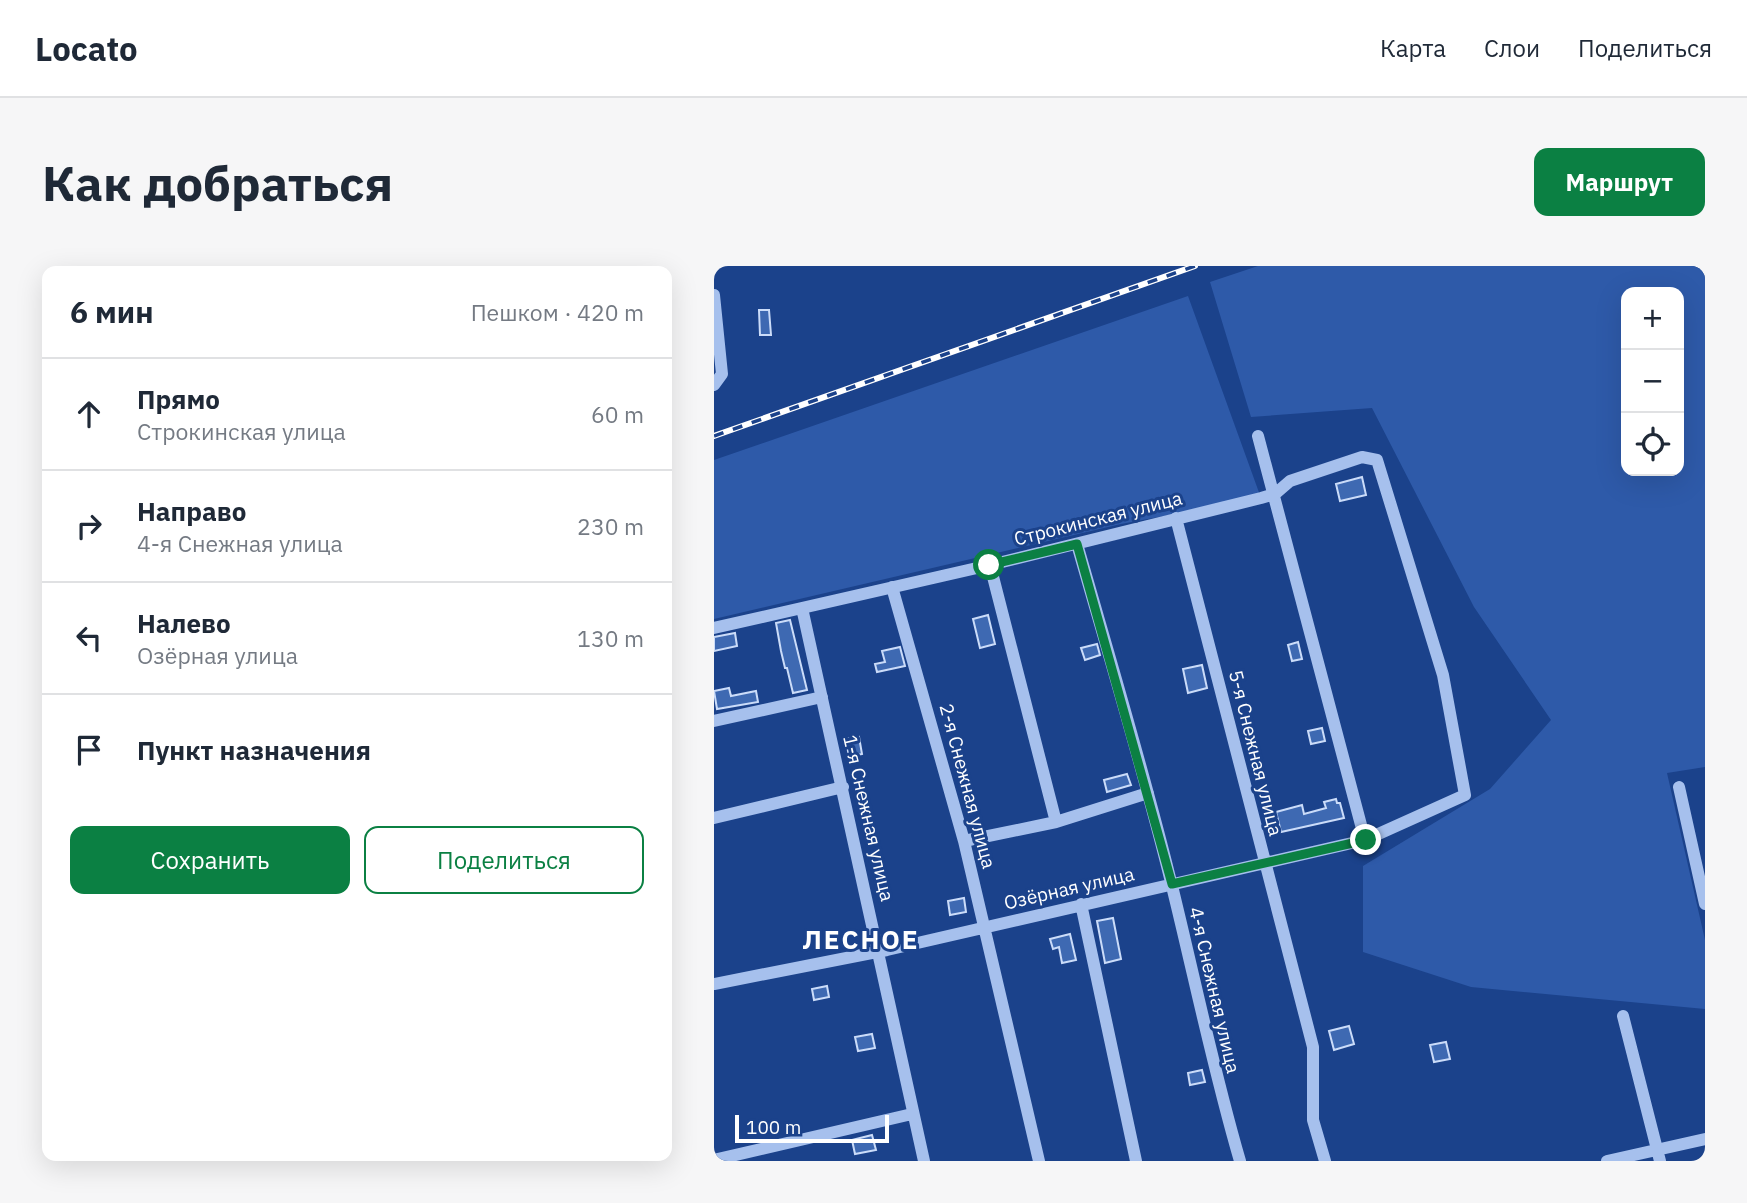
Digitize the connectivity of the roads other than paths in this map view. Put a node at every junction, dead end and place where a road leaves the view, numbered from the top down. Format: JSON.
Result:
{"nodes":[{"id":1,"x":714,"y":295,"type":"edge"},
{"id":2,"x":714,"y":385,"type":"edge"},
{"id":3,"x":1258,"y":436,"type":"dead end"},
{"id":4,"x":1275,"y":494,"type":"junction"},
{"id":5,"x":1176,"y":518,"type":"junction"},
{"id":6,"x":1077,"y":544,"type":"junction"},
{"id":7,"x":989,"y":565,"type":"junction"},
{"id":8,"x":892,"y":587,"type":"junction"},
{"id":9,"x":803,"y":608,"type":"junction"},
{"id":10,"x":714,"y":628,"type":"edge"},
{"id":11,"x":822,"y":696,"type":"junction"},
{"id":12,"x":714,"y":721,"type":"edge"},
{"id":13,"x":843,"y":786,"type":"junction"},
{"id":14,"x":1679,"y":787,"type":"dead end"},
{"id":15,"x":1148,"y":793,"type":"junction"},
{"id":16,"x":1465,"y":795,"type":"joint"},
{"id":17,"x":714,"y":818,"type":"edge"},
{"id":18,"x":1056,"y":822,"type":"junction"},
{"id":19,"x":1366,"y":840,"type":"junction"},
{"id":20,"x":964,"y":841,"type":"junction"},
{"id":21,"x":1265,"y":863,"type":"junction"},
{"id":22,"x":1172,"y":884,"type":"junction"},
{"id":23,"x":1081,"y":904,"type":"junction"},
{"id":24,"x":1705,"y":904,"type":"edge"},
{"id":25,"x":985,"y":927,"type":"junction"},
{"id":26,"x":879,"y":951,"type":"junction"},
{"id":27,"x":714,"y":984,"type":"edge"},
{"id":28,"x":1623,"y":1016,"type":"dead end"},
{"id":29,"x":912,"y":1114,"type":"junction"},
{"id":30,"x":1705,"y":1139,"type":"edge"},
{"id":31,"x":1659,"y":1155,"type":"edge"},
{"id":32,"x":736,"y":1158,"type":"edge"},
{"id":33,"x":714,"y":1160,"type":"edge"},
{"id":34,"x":924,"y":1161,"type":"edge"},
{"id":35,"x":1039,"y":1161,"type":"edge"},
{"id":36,"x":1136,"y":1161,"type":"edge"},
{"id":37,"x":1240,"y":1161,"type":"edge"},
{"id":38,"x":1325,"y":1161,"type":"edge"},
{"id":39,"x":1607,"y":1161,"type":"edge"}],
"edges":[{"from":1,"to":2,"type":"street"},
{"from":3,"to":4,"type":"street"},
{"from":4,"to":5,"type":"street","name":"Строкинская улица"},
{"from":4,"to":16,"type":"street","name":"Строкинская улица"},
{"from":4,"to":19,"type":"street"},
{"from":5,"to":6,"type":"street","name":"Строкинская улица"},
{"from":5,"to":21,"type":"street","name":"5-я Снежная улица"},
{"from":6,"to":7,"type":"street","name":"Строкинская улица"},
{"from":6,"to":15,"type":"street","name":"4-я Снежная улица"},
{"from":7,"to":8,"type":"street","name":"Строкинская улица"},
{"from":7,"to":18,"type":"street"},
{"from":8,"to":9,"type":"street","name":"Строкинская улица"},
{"from":8,"to":20,"type":"street","name":"2-я Снежная улица"},
{"from":9,"to":10,"type":"street","name":"Строкинская улица"},
{"from":9,"to":11,"type":"street","name":"1-я Снежная улица"},
{"from":11,"to":12,"type":"street"},
{"from":11,"to":13,"type":"street","name":"1-я Снежная улица"},
{"from":13,"to":17,"type":"street"},
{"from":13,"to":26,"type":"street","name":"1-я Снежная улица"},
{"from":14,"to":24,"type":"street"},
{"from":15,"to":18,"type":"street"},
{"from":15,"to":22,"type":"street","name":"4-я Снежная улица"},
{"from":16,"to":19,"type":"street","name":"Озёрная улица"},
{"from":18,"to":20,"type":"street"},
{"from":19,"to":21,"type":"street","name":"Озёрная улица"},
{"from":20,"to":25,"type":"street","name":"2-я Снежная улица"},
{"from":21,"to":22,"type":"street","name":"Озёрная улица"},
{"from":21,"to":38,"type":"street","name":"5-я Снежная улица"},
{"from":22,"to":23,"type":"street","name":"Озёрная улица"},
{"from":22,"to":37,"type":"street","name":"4-я Снежная улица"},
{"from":23,"to":25,"type":"street","name":"Озёрная улица"},
{"from":23,"to":36,"type":"street"},
{"from":25,"to":26,"type":"street","name":"Озёрная улица"},
{"from":25,"to":35,"type":"street","name":"2-я Снежная улица"},
{"from":26,"to":27,"type":"street","name":"Озёрная улица"},
{"from":26,"to":29,"type":"street","name":"1-я Снежная улица"},
{"from":28,"to":31,"type":"street"},
{"from":29,"to":32,"type":"street"},
{"from":29,"to":34,"type":"street","name":"1-я Снежная улица"},
{"from":30,"to":31,"type":"street"},
{"from":31,"to":39,"type":"street"},
{"from":32,"to":33,"type":"street"}]}
